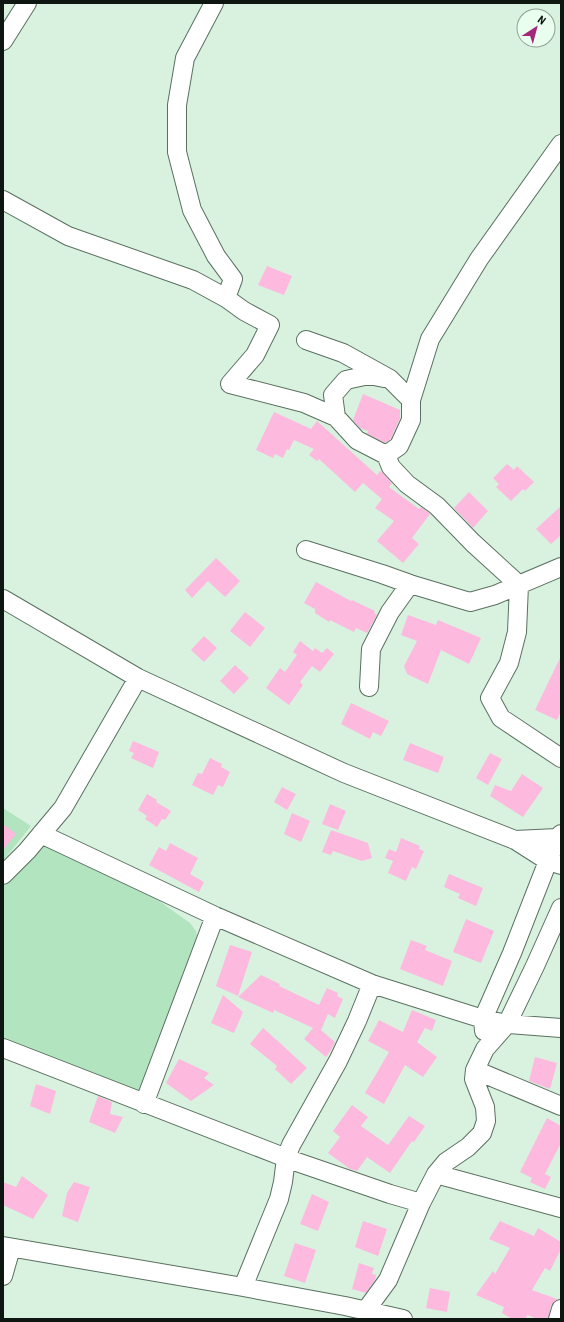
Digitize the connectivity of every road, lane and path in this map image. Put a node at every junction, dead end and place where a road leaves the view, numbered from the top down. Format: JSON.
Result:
{"nodes":[{"id":1,"x":14,"y":3,"type":"edge"},
{"id":2,"x":27,"y":3,"type":"edge"},
{"id":3,"x":214,"y":3,"type":"edge"},
{"id":4,"x":3,"y":20,"type":"edge"},
{"id":5,"x":3,"y":40,"type":"edge"},
{"id":6,"x":561,"y":144,"type":"edge"},
{"id":7,"x":3,"y":200,"type":"edge"},
{"id":8,"x":226,"y":298,"type":"junction"},
{"id":9,"x":306,"y":340,"type":"dead end"},
{"id":10,"x":390,"y":379,"type":"junction"},
{"id":11,"x":411,"y":400,"type":"junction"},
{"id":12,"x":336,"y":417,"type":"junction"},
{"id":13,"x":386,"y":455,"type":"junction"},
{"id":14,"x":306,"y":550,"type":"dead end"},
{"id":15,"x":561,"y":567,"type":"edge"},
{"id":16,"x":410,"y":584,"type":"junction"},
{"id":17,"x":519,"y":585,"type":"junction"},
{"id":18,"x":3,"y":599,"type":"edge"},
{"id":19,"x":138,"y":678,"type":"junction"},
{"id":20,"x":369,"y":687,"type":"dead end"},
{"id":21,"x":561,"y":758,"type":"edge"},
{"id":22,"x":41,"y":834,"type":"junction"},
{"id":23,"x":560,"y":837,"type":"edge"},
{"id":24,"x":515,"y":840,"type":"junction"},
{"id":25,"x":555,"y":863,"type":"edge"},
{"id":26,"x":3,"y":875,"type":"edge"},
{"id":27,"x":561,"y":908,"type":"edge"},
{"id":28,"x":215,"y":916,"type":"junction"},
{"id":29,"x":372,"y":984,"type":"junction"},
{"id":30,"x":483,"y":1019,"type":"junction"},
{"id":31,"x":507,"y":1024,"type":"junction"},
{"id":32,"x":561,"y":1028,"type":"edge"},
{"id":33,"x":3,"y":1048,"type":"edge"},
{"id":34,"x":485,"y":1049,"type":"junction"},
{"id":35,"x":475,"y":1070,"type":"junction"},
{"id":36,"x":144,"y":1104,"type":"junction"},
{"id":37,"x":561,"y":1106,"type":"edge"},
{"id":38,"x":286,"y":1158,"type":"junction"},
{"id":39,"x":436,"y":1174,"type":"junction"},
{"id":40,"x":421,"y":1203,"type":"junction"},
{"id":41,"x":561,"y":1208,"type":"edge"},
{"id":42,"x":7,"y":1247,"type":"edge"},
{"id":43,"x":3,"y":1276,"type":"edge"},
{"id":44,"x":388,"y":1280,"type":"junction"},
{"id":45,"x":243,"y":1287,"type":"junction"},
{"id":46,"x":561,"y":1309,"type":"edge"},
{"id":47,"x":364,"y":1315,"type":"edge"},
{"id":48,"x":393,"y":1318,"type":"edge"},
{"id":49,"x":558,"y":1319,"type":"edge"}],
"edges":[{"from":1,"to":4,"type":"street"},
{"from":2,"to":5,"type":"street"},
{"from":3,"to":8,"type":"street"},
{"from":6,"to":11,"type":"street"},
{"from":7,"to":8,"type":"street"},
{"from":8,"to":12,"type":"street"},
{"from":9,"to":10,"type":"street"},
{"from":10,"to":11,"type":"street"},
{"from":10,"to":12,"type":"street"},
{"from":11,"to":13,"type":"street"},
{"from":12,"to":13,"type":"street"},
{"from":13,"to":17,"type":"street"},
{"from":14,"to":16,"type":"street"},
{"from":15,"to":17,"type":"street"},
{"from":16,"to":17,"type":"street"},
{"from":16,"to":20,"type":"street"},
{"from":17,"to":21,"type":"street"},
{"from":18,"to":19,"type":"street"},
{"from":19,"to":22,"type":"street"},
{"from":19,"to":24,"type":"street"},
{"from":22,"to":26,"type":"street"},
{"from":22,"to":28,"type":"street"},
{"from":23,"to":24,"type":"street"},
{"from":23,"to":25,"type":"street"},
{"from":24,"to":25,"type":"street"},
{"from":25,"to":30,"type":"street"},
{"from":27,"to":31,"type":"street"},
{"from":28,"to":29,"type":"street"},
{"from":28,"to":36,"type":"street"},
{"from":29,"to":30,"type":"street"},
{"from":29,"to":38,"type":"street"},
{"from":30,"to":31,"type":"street"},
{"from":30,"to":34,"type":"street"},
{"from":31,"to":32,"type":"street"},
{"from":31,"to":34,"type":"street"},
{"from":33,"to":36,"type":"street"},
{"from":34,"to":35,"type":"street"},
{"from":35,"to":37,"type":"street"},
{"from":35,"to":39,"type":"street"},
{"from":36,"to":38,"type":"street"},
{"from":38,"to":40,"type":"street"},
{"from":38,"to":45,"type":"street"},
{"from":39,"to":40,"type":"street"},
{"from":39,"to":41,"type":"street"},
{"from":40,"to":44,"type":"street"},
{"from":42,"to":43,"type":"street"},
{"from":42,"to":45,"type":"street"},
{"from":44,"to":47,"type":"street"},
{"from":44,"to":48,"type":"street"},
{"from":45,"to":47,"type":"street"},
{"from":46,"to":49,"type":"street"},
{"from":47,"to":48,"type":"street"}]}
